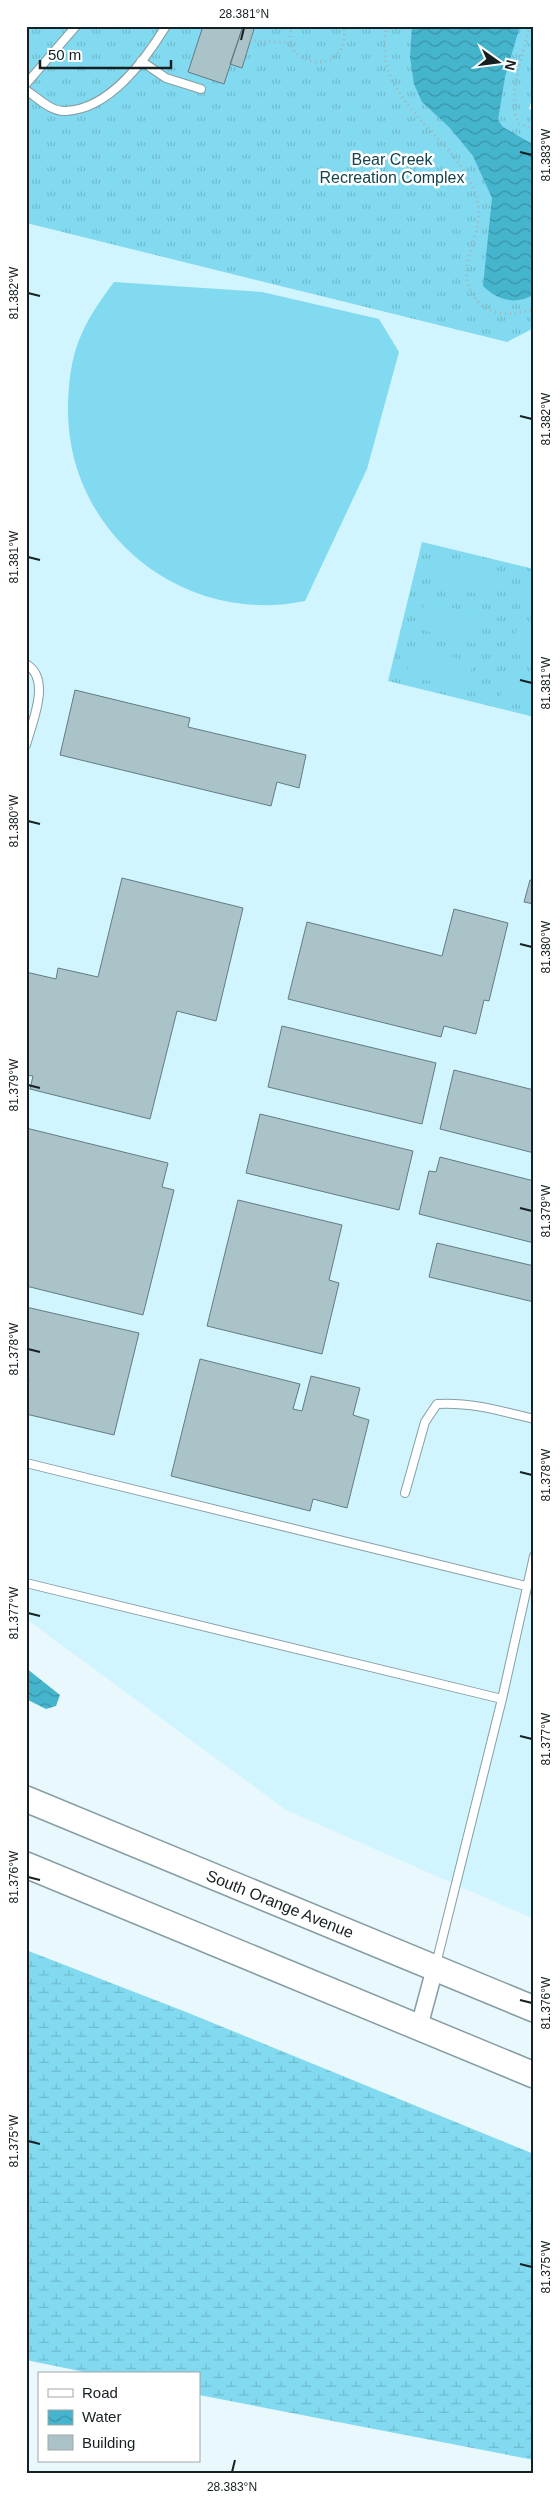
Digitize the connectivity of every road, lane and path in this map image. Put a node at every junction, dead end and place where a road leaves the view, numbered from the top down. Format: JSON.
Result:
{"nodes":[{"id":1,"x":76,"y":26,"type":"edge"},
{"id":2,"x":166,"y":26,"type":"edge"},
{"id":3,"x":253,"y":26,"type":"edge"},
{"id":4,"x":292,"y":26,"type":"edge"},
{"id":5,"x":343,"y":26,"type":"edge"},
{"id":6,"x":387,"y":26,"type":"edge"},
{"id":7,"x":530,"y":26,"type":"edge"},
{"id":8,"x":291,"y":43,"type":"junction"},
{"id":9,"x":141,"y":61,"type":"junction"},
{"id":10,"x":26,"y":84,"type":"edge"},
{"id":11,"x":201,"y":89,"type":"dead end"},
{"id":12,"x":26,"y":90,"type":"edge"},
{"id":13,"x":534,"y":130,"type":"edge"},
{"id":14,"x":534,"y":309,"type":"edge"},
{"id":15,"x":26,"y":664,"type":"edge"},
{"id":16,"x":26,"y":705,"type":"edge"},
{"id":17,"x":36,"y":708,"type":"junction"},
{"id":18,"x":26,"y":745,"type":"edge"},
{"id":19,"x":534,"y":1420,"type":"edge"},
{"id":20,"x":26,"y":1463,"type":"edge"},
{"id":21,"x":404,"y":1494,"type":"dead end"},
{"id":22,"x":534,"y":1556,"type":"edge"},
{"id":23,"x":26,"y":1583,"type":"edge"},
{"id":24,"x":526,"y":1586,"type":"junction"},
{"id":25,"x":502,"y":1699,"type":"junction"},
{"id":26,"x":26,"y":1799,"type":"edge"},
{"id":27,"x":26,"y":1865,"type":"edge"},
{"id":28,"x":435,"y":1968,"type":"junction"},
{"id":29,"x":534,"y":2009,"type":"edge"},
{"id":30,"x":419,"y":2027,"type":"junction"},
{"id":31,"x":534,"y":2075,"type":"edge"}],
"edges":[{"from":1,"to":10,"type":"lane"},
{"from":2,"to":9,"type":"lane"},
{"from":3,"to":8,"type":"path"},
{"from":4,"to":8,"type":"path"},
{"from":5,"to":8,"type":"path"},
{"from":6,"to":14,"type":"path"},
{"from":7,"to":13,"type":"path"},
{"from":9,"to":11,"type":"lane"},
{"from":9,"to":12,"type":"lane"},
{"from":15,"to":17,"type":"lane"},
{"from":16,"to":17,"type":"lane"},
{"from":17,"to":18,"type":"lane"},
{"from":19,"to":21,"type":"lane"},
{"from":20,"to":24,"type":"lane"},
{"from":22,"to":24,"type":"lane"},
{"from":23,"to":25,"type":"lane"},
{"from":24,"to":25,"type":"lane"},
{"from":25,"to":28,"type":"lane"},
{"from":26,"to":28,"type":"main road","name":"South Orange Avenue"},
{"from":27,"to":30,"type":"main road"},
{"from":28,"to":29,"type":"main road","name":"South Orange Avenue"},
{"from":28,"to":30,"type":"street"},
{"from":30,"to":31,"type":"main road"}]}
